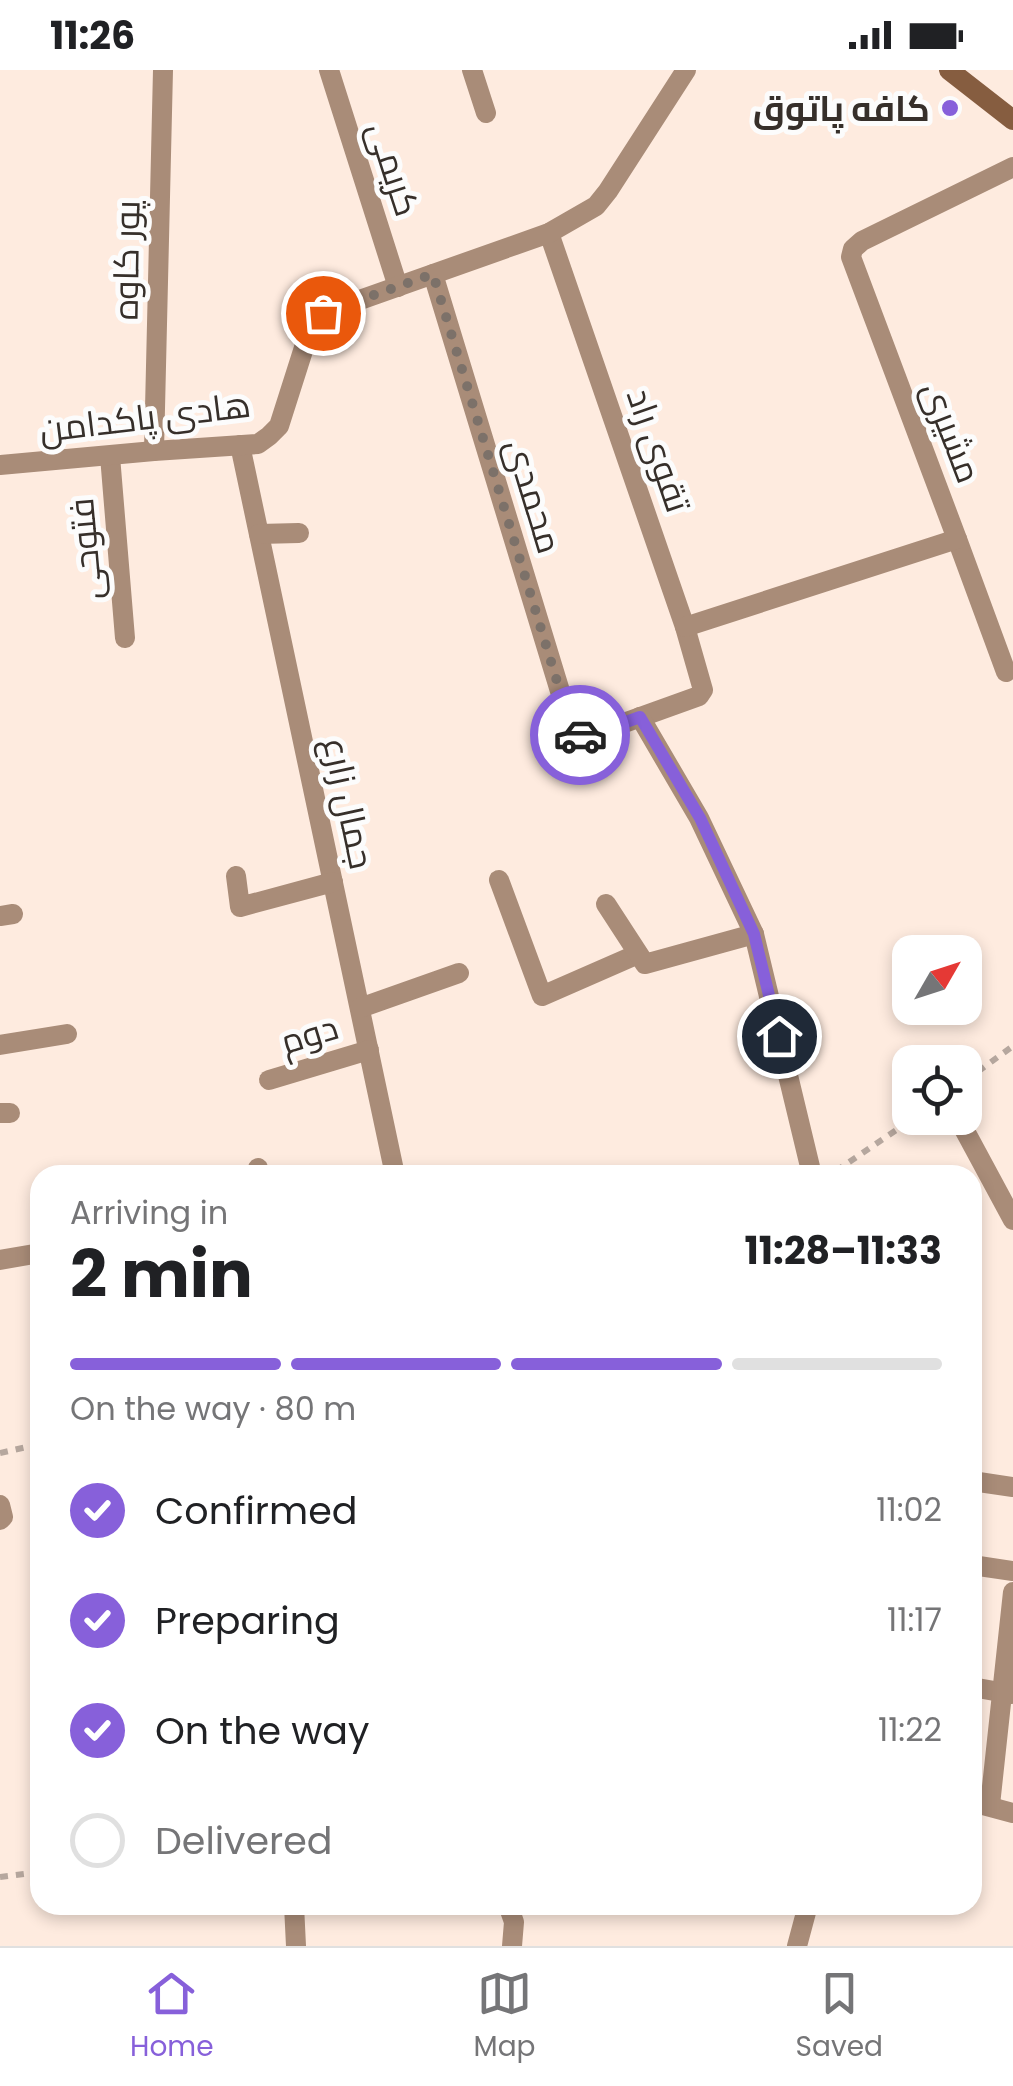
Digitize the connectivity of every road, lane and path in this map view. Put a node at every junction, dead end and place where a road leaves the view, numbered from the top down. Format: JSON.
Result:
{"nodes":[{"id":1,"x":162,"y":70,"type":"edge"},
{"id":2,"x":329,"y":70,"type":"edge"},
{"id":3,"x":472,"y":70,"type":"edge"},
{"id":4,"x":686,"y":70,"type":"edge"},
{"id":5,"x":949,"y":70,"type":"edge"},
{"id":6,"x":486,"y":113,"type":"dead end"},
{"id":7,"x":1013,"y":120,"type":"edge"},
{"id":8,"x":1013,"y":168,"type":"edge"},
{"id":9,"x":550,"y":233,"type":"junction"},
{"id":10,"x":433,"y":274,"type":"junction"},
{"id":11,"x":398,"y":287,"type":"junction"},
{"id":12,"x":240,"y":445,"type":"junction"},
{"id":13,"x":154,"y":450,"type":"junction"},
{"id":14,"x":110,"y":456,"type":"junction"},
{"id":15,"x":0,"y":465,"type":"edge"},
{"id":16,"x":298,"y":533,"type":"dead end"},
{"id":17,"x":258,"y":534,"type":"junction"},
{"id":18,"x":957,"y":539,"type":"junction"},
{"id":19,"x":686,"y":627,"type":"junction"},
{"id":20,"x":125,"y":638,"type":"dead end"},
{"id":21,"x":1006,"y":672,"type":"dead end"},
{"id":22,"x":640,"y":717,"type":"junction"},
{"id":23,"x":236,"y":876,"type":"dead end"},
{"id":24,"x":499,"y":880,"type":"dead end"},
{"id":25,"x":333,"y":882,"type":"junction"},
{"id":26,"x":606,"y":904,"type":"dead end"},
{"id":27,"x":754,"y":934,"type":"junction"},
{"id":28,"x":638,"y":954,"type":"junction"},
{"id":29,"x":459,"y":973,"type":"dead end"},
{"id":30,"x":360,"y":1008,"type":"junction"},
{"id":31,"x":68,"y":1034,"type":"dead end"},
{"id":32,"x":0,"y":1045,"type":"edge"},
{"id":33,"x":1013,"y":1046,"type":"edge"},
{"id":34,"x":368,"y":1050,"type":"junction"},
{"id":35,"x":982,"y":1069,"type":"edge"},
{"id":36,"x":269,"y":1080,"type":"dead end"},
{"id":37,"x":892,"y":1133,"type":"edge"},
{"id":38,"x":967,"y":1135,"type":"edge"},
{"id":39,"x":393,"y":1165,"type":"edge"},
{"id":40,"x":810,"y":1165,"type":"edge"},
{"id":41,"x":846,"y":1165,"type":"edge"},
{"id":42,"x":1013,"y":1220,"type":"edge"},
{"id":43,"x":30,"y":1255,"type":"edge"},
{"id":44,"x":0,"y":1260,"type":"edge"},
{"id":45,"x":30,"y":1446,"type":"edge"},
{"id":46,"x":0,"y":1452,"type":"edge"},
{"id":47,"x":982,"y":1482,"type":"edge"},
{"id":48,"x":1013,"y":1487,"type":"edge"},
{"id":49,"x":0,"y":1505,"type":"edge"},
{"id":50,"x":0,"y":1520,"type":"edge"},
{"id":51,"x":982,"y":1566,"type":"edge"},
{"id":52,"x":1013,"y":1571,"type":"edge"},
{"id":53,"x":1013,"y":1595,"type":"edge"},
{"id":54,"x":982,"y":1689,"type":"edge"},
{"id":55,"x":1007,"y":1693,"type":"edge"},
{"id":56,"x":982,"y":1800,"type":"edge"},
{"id":57,"x":982,"y":1804,"type":"edge"},
{"id":58,"x":1013,"y":1813,"type":"edge"},
{"id":59,"x":30,"y":1873,"type":"edge"},
{"id":60,"x":0,"y":1877,"type":"edge"},
{"id":61,"x":294,"y":1915,"type":"edge"},
{"id":62,"x":512,"y":1915,"type":"edge"},
{"id":63,"x":805,"y":1915,"type":"edge"},
{"id":64,"x":296,"y":1946,"type":"edge"},
{"id":65,"x":512,"y":1946,"type":"edge"},
{"id":66,"x":796,"y":1946,"type":"edge"}],
"edges":[{"from":1,"to":13,"type":"street","name":"پور کاوه"},
{"from":2,"to":11,"type":"street","name":"کریمی"},
{"from":3,"to":6,"type":"street"},
{"from":4,"to":9,"type":"street","name":"هادی پاکدامن"},
{"from":5,"to":7,"type":"main road"},
{"from":8,"to":18,"type":"street","name":"مشیری"},
{"from":9,"to":10,"type":"street","name":"هادی پاکدامن"},
{"from":9,"to":19,"type":"street","name":"تقوی راد"},
{"from":10,"to":11,"type":"street","name":"هادی پاکدامن"},
{"from":10,"to":22,"type":"street","name":"محمدی"},
{"from":11,"to":12,"type":"street","name":"هادی پاکدامن"},
{"from":12,"to":13,"type":"street","name":"هادی پاکدامن"},
{"from":12,"to":17,"type":"street","name":"جمال زارع"},
{"from":13,"to":14,"type":"street","name":"هادی پاکدامن"},
{"from":14,"to":15,"type":"street","name":"هادی پاکدامن"},
{"from":14,"to":20,"type":"street","name":"فتوحی"},
{"from":16,"to":17,"type":"street"},
{"from":17,"to":25,"type":"street","name":"جمال زارع"},
{"from":18,"to":19,"type":"street","name":"مشیری"},
{"from":18,"to":21,"type":"street"},
{"from":19,"to":22,"type":"street","name":"تقوی راد"},
{"from":22,"to":27,"type":"street"},
{"from":23,"to":25,"type":"street"},
{"from":24,"to":28,"type":"street"},
{"from":25,"to":30,"type":"street","name":"جمال زارع"},
{"from":26,"to":28,"type":"street"},
{"from":27,"to":28,"type":"street"},
{"from":27,"to":40,"type":"street"},
{"from":29,"to":30,"type":"street"},
{"from":30,"to":34,"type":"street","name":"جمال زارع"},
{"from":31,"to":32,"type":"street"},
{"from":33,"to":35,"type":"path"},
{"from":34,"to":36,"type":"street","name":"دوم"},
{"from":34,"to":39,"type":"street","name":"جمال زارع"},
{"from":37,"to":41,"type":"path"},
{"from":38,"to":42,"type":"street"},
{"from":43,"to":44,"type":"street"},
{"from":45,"to":46,"type":"path"},
{"from":47,"to":48,"type":"street"},
{"from":49,"to":50,"type":"street"},
{"from":51,"to":52,"type":"street"},
{"from":53,"to":55,"type":"street"},
{"from":54,"to":55,"type":"street"},
{"from":55,"to":56,"type":"street"},
{"from":57,"to":58,"type":"street"},
{"from":59,"to":60,"type":"path"},
{"from":61,"to":64,"type":"street"},
{"from":62,"to":65,"type":"street"},
{"from":63,"to":66,"type":"street"}]}
